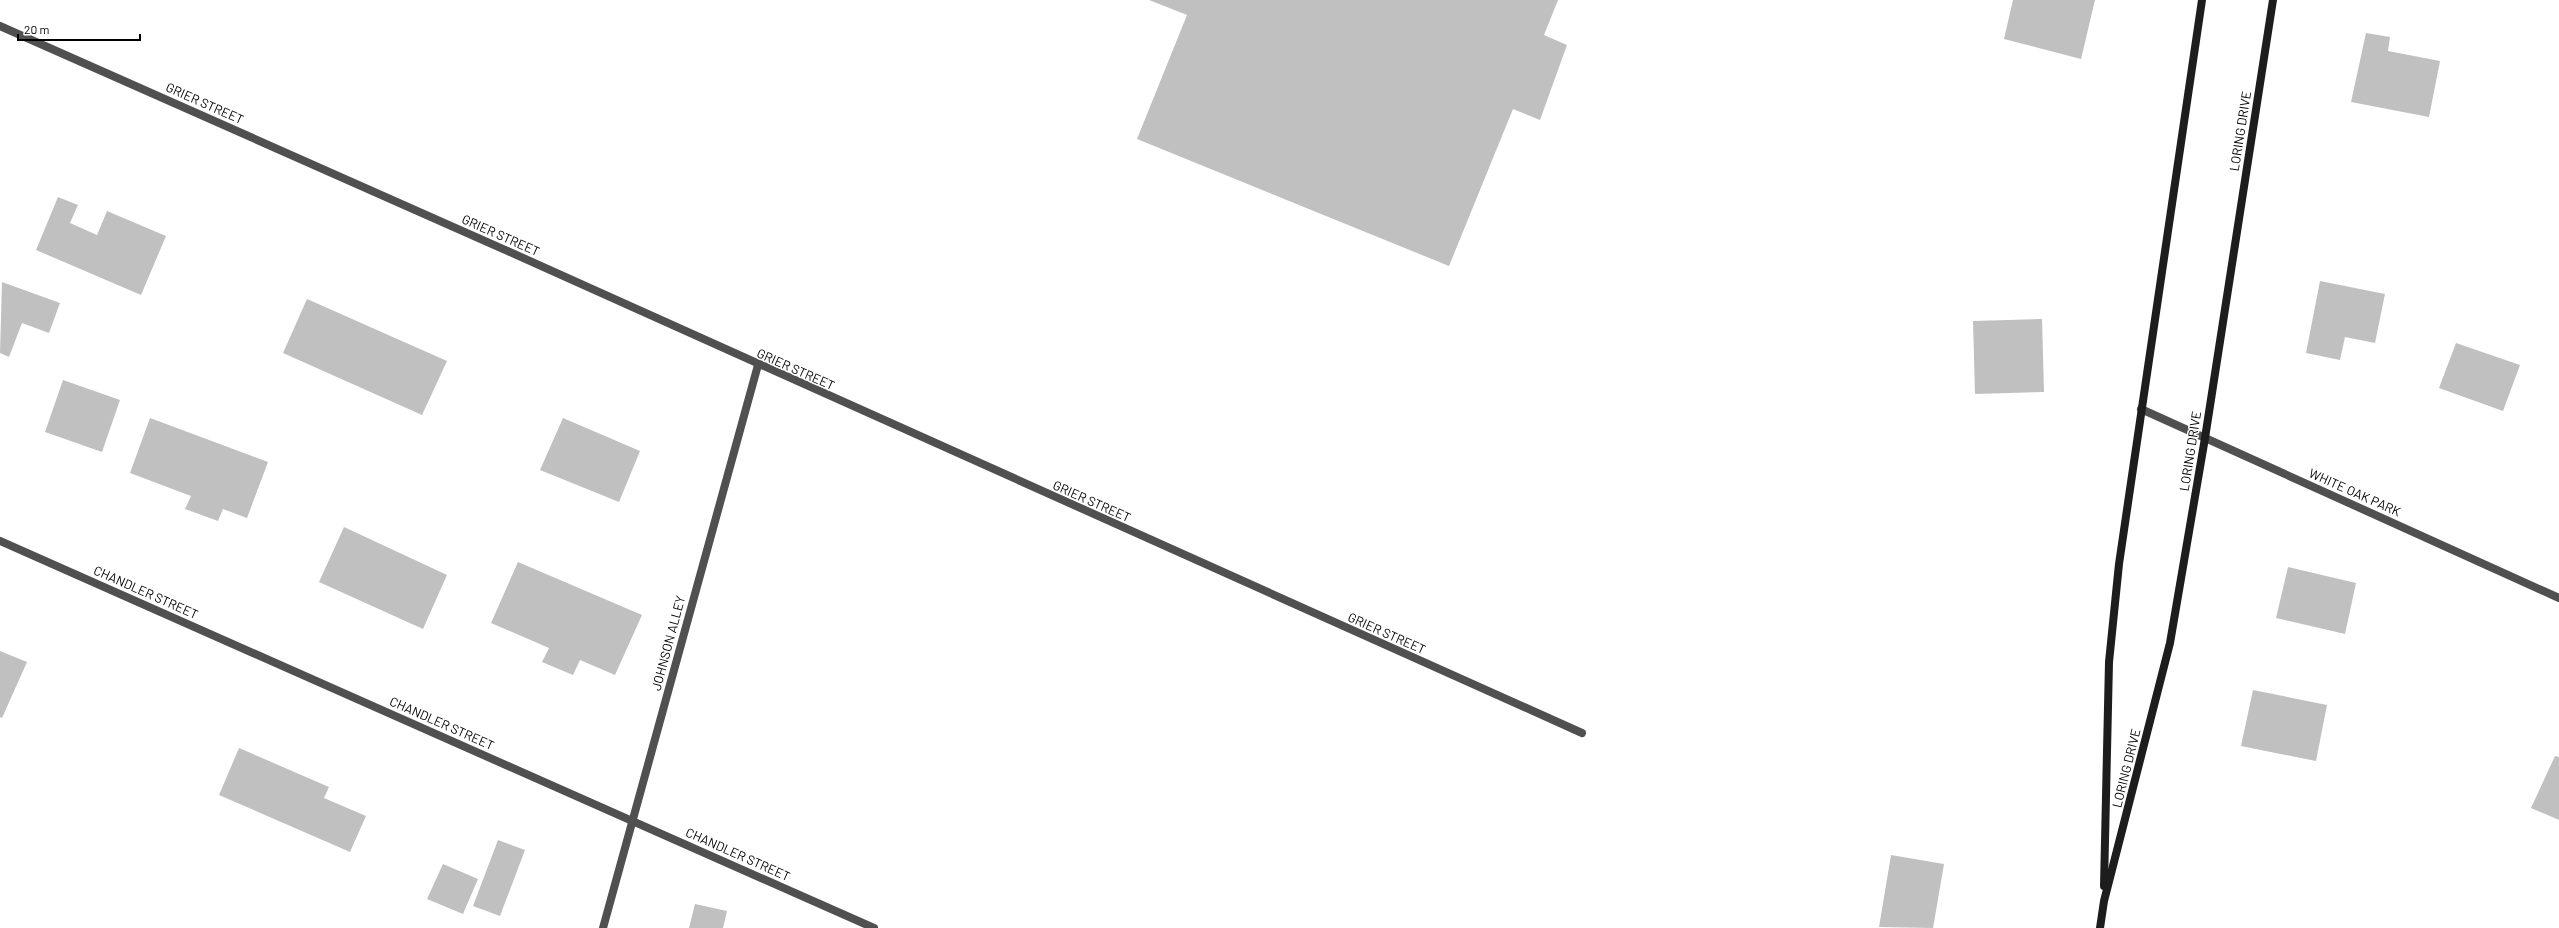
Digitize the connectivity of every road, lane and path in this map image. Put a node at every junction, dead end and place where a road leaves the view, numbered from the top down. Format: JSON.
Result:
{"nodes":[{"id":1,"x":2202,"y":0,"type":"edge"},
{"id":2,"x":2273,"y":0,"type":"edge"},
{"id":3,"x":0,"y":26,"type":"edge"},
{"id":4,"x":758,"y":365,"type":"junction"},
{"id":5,"x":2141,"y":409,"type":"junction"},
{"id":6,"x":2205,"y":438,"type":"junction"},
{"id":7,"x":0,"y":541,"type":"edge"},
{"id":8,"x":2559,"y":598,"type":"edge"},
{"id":9,"x":1582,"y":733,"type":"dead end"},
{"id":10,"x":632,"y":820,"type":"junction"},
{"id":11,"x":2104,"y":901,"type":"junction"},
{"id":12,"x":603,"y":928,"type":"edge"},
{"id":13,"x":874,"y":928,"type":"edge"},
{"id":14,"x":2100,"y":928,"type":"edge"}],
"edges":[{"from":1,"to":5,"type":"street","name":"LORING DRIVE"},
{"from":2,"to":6,"type":"street","name":"LORING DRIVE"},
{"from":3,"to":4,"type":"street","name":"GRIER STREET"},
{"from":4,"to":9,"type":"street","name":"GRIER STREET"},
{"from":4,"to":10,"type":"street","name":"JOHNSON ALLEY"},
{"from":5,"to":6,"type":"street","name":"WHITE OAK PARK"},
{"from":5,"to":11,"type":"street","name":"LORING DRIVE"},
{"from":6,"to":8,"type":"street","name":"WHITE OAK PARK"},
{"from":6,"to":11,"type":"street","name":"LORING DRIVE"},
{"from":7,"to":10,"type":"street","name":"CHANDLER STREET"},
{"from":10,"to":12,"type":"street","name":"JOHNSON ALLEY"},
{"from":10,"to":13,"type":"street","name":"CHANDLER STREET"},
{"from":11,"to":14,"type":"street","name":"LORING DRIVE"}]}
